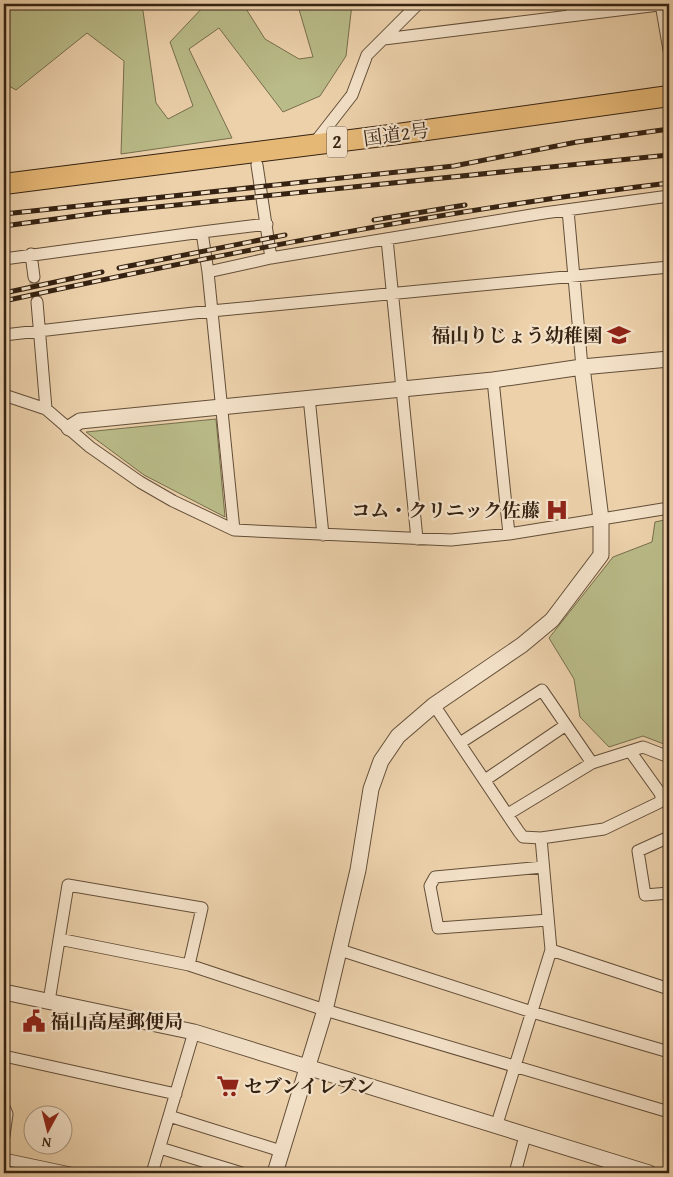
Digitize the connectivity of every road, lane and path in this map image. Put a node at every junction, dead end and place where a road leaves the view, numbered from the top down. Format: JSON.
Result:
{"nodes":[{"id":1,"x":418,"y":4,"type":"edge"},
{"id":2,"x":566,"y":4,"type":"edge"},
{"id":3,"x":663,"y":5,"type":"edge"},
{"id":4,"x":578,"y":14,"type":"junction"},
{"id":5,"x":384,"y":39,"type":"junction"},
{"id":6,"x":669,"y":50,"type":"edge"},
{"id":7,"x":669,"y":96,"type":"edge"},
{"id":8,"x":669,"y":110,"type":"edge"},
{"id":9,"x":313,"y":145,"type":"junction"},
{"id":10,"x":257,"y":165,"type":"junction"},
{"id":11,"x":4,"y":184,"type":"edge"},
{"id":12,"x":669,"y":196,"type":"edge"},
{"id":13,"x":4,"y":198,"type":"edge"},
{"id":14,"x":568,"y":210,"type":"junction"},
{"id":15,"x":267,"y":224,"type":"junction"},
{"id":16,"x":202,"y":232,"type":"junction"},
{"id":17,"x":386,"y":239,"type":"junction"},
{"id":18,"x":32,"y":254,"type":"junction"},
{"id":19,"x":271,"y":258,"type":"junction"},
{"id":20,"x":4,"y":259,"type":"edge"},
{"id":21,"x":669,"y":268,"type":"edge"},
{"id":22,"x":208,"y":272,"type":"junction"},
{"id":23,"x":34,"y":277,"type":"tunnel mouth"},
{"id":24,"x":573,"y":278,"type":"junction"},
{"id":25,"x":392,"y":295,"type":"junction"},
{"id":26,"x":37,"y":302,"type":"tunnel mouth"},
{"id":27,"x":212,"y":311,"type":"junction"},
{"id":28,"x":39,"y":330,"type":"junction"},
{"id":29,"x":4,"y":335,"type":"edge"},
{"id":30,"x":669,"y":358,"type":"edge"},
{"id":31,"x":582,"y":367,"type":"junction"},
{"id":32,"x":492,"y":380,"type":"junction"},
{"id":33,"x":401,"y":387,"type":"junction"},
{"id":34,"x":4,"y":395,"type":"edge"},
{"id":35,"x":309,"y":397,"type":"junction"},
{"id":36,"x":221,"y":407,"type":"junction"},
{"id":37,"x":46,"y":409,"type":"junction"},
{"id":38,"x":69,"y":428,"type":"junction"},
{"id":39,"x":669,"y":508,"type":"edge"},
{"id":40,"x":601,"y":519,"type":"junction"},
{"id":41,"x":234,"y":530,"type":"junction"},
{"id":42,"x":509,"y":534,"type":"junction"},
{"id":43,"x":323,"y":535,"type":"junction"},
{"id":44,"x":417,"y":539,"type":"junction"},
{"id":45,"x":434,"y":705,"type":"junction"},
{"id":46,"x":566,"y":725,"type":"junction"},
{"id":47,"x":460,"y":744,"type":"junction"},
{"id":48,"x":630,"y":751,"type":"junction"},
{"id":49,"x":669,"y":757,"type":"edge"},
{"id":50,"x":592,"y":763,"type":"junction"},
{"id":51,"x":485,"y":780,"type":"junction"},
{"id":52,"x":508,"y":814,"type":"junction"},
{"id":53,"x":669,"y":837,"type":"edge"},
{"id":54,"x":541,"y":838,"type":"junction"},
{"id":55,"x":543,"y":867,"type":"junction"},
{"id":56,"x":669,"y":893,"type":"edge"},
{"id":57,"x":548,"y":920,"type":"junction"},
{"id":58,"x":59,"y":939,"type":"junction"},
{"id":59,"x":340,"y":950,"type":"junction"},
{"id":60,"x":551,"y":950,"type":"junction"},
{"id":61,"x":189,"y":965,"type":"junction"},
{"id":62,"x":669,"y":989,"type":"edge"},
{"id":63,"x":4,"y":992,"type":"edge"},
{"id":64,"x":49,"y":1001,"type":"junction"},
{"id":65,"x":325,"y":1010,"type":"junction"},
{"id":66,"x":532,"y":1012,"type":"junction"},
{"id":67,"x":194,"y":1032,"type":"junction"},
{"id":68,"x":669,"y":1052,"type":"edge"},
{"id":69,"x":4,"y":1056,"type":"edge"},
{"id":70,"x":515,"y":1066,"type":"junction"},
{"id":71,"x":306,"y":1068,"type":"junction"},
{"id":72,"x":176,"y":1094,"type":"junction"},
{"id":73,"x":4,"y":1107,"type":"edge"},
{"id":74,"x":669,"y":1112,"type":"edge"},
{"id":75,"x":169,"y":1116,"type":"junction"},
{"id":76,"x":496,"y":1127,"type":"junction"},
{"id":77,"x":4,"y":1136,"type":"edge"},
{"id":78,"x":525,"y":1136,"type":"junction"},
{"id":79,"x":160,"y":1148,"type":"junction"},
{"id":80,"x":281,"y":1152,"type":"junction"},
{"id":81,"x":4,"y":1159,"type":"edge"},
{"id":82,"x":70,"y":1173,"type":"edge"},
{"id":83,"x":152,"y":1173,"type":"edge"},
{"id":84,"x":242,"y":1173,"type":"edge"},
{"id":85,"x":274,"y":1173,"type":"edge"},
{"id":86,"x":515,"y":1173,"type":"edge"},
{"id":87,"x":650,"y":1173,"type":"edge"}],
"edges":[{"from":1,"to":5,"type":"street"},
{"from":2,"to":4,"type":"street"},
{"from":3,"to":4,"type":"street"},
{"from":3,"to":6,"type":"street"},
{"from":4,"to":5,"type":"street"},
{"from":5,"to":9,"type":"street"},
{"from":7,"to":9,"type":"highway","name":"国道2号","number":"2"},
{"from":8,"to":10,"type":"highway","name":"国道2号","number":"2"},
{"from":9,"to":11,"type":"highway","name":"国道2号","number":"2"},
{"from":10,"to":13,"type":"highway","name":"国道2号","number":"2"},
{"from":10,"to":15,"type":"street"},
{"from":12,"to":14,"type":"street"},
{"from":14,"to":17,"type":"street"},
{"from":14,"to":24,"type":"street"},
{"from":15,"to":16,"type":"street"},
{"from":15,"to":19,"type":"street"},
{"from":16,"to":18,"type":"street"},
{"from":16,"to":22,"type":"street"},
{"from":17,"to":19,"type":"street"},
{"from":17,"to":25,"type":"street"},
{"from":18,"to":20,"type":"street"},
{"from":18,"to":23,"type":"street"},
{"from":19,"to":22,"type":"street"},
{"from":21,"to":24,"type":"street"},
{"from":22,"to":27,"type":"street"},
{"from":24,"to":25,"type":"street"},
{"from":24,"to":31,"type":"street"},
{"from":25,"to":27,"type":"street"},
{"from":25,"to":33,"type":"street"},
{"from":26,"to":28,"type":"street"},
{"from":27,"to":28,"type":"street"},
{"from":27,"to":36,"type":"street"},
{"from":28,"to":29,"type":"street"},
{"from":28,"to":37,"type":"street"},
{"from":30,"to":31,"type":"street"},
{"from":31,"to":32,"type":"street"},
{"from":31,"to":40,"type":"street"},
{"from":32,"to":33,"type":"street"},
{"from":32,"to":42,"type":"street"},
{"from":33,"to":35,"type":"street"},
{"from":33,"to":44,"type":"street"},
{"from":34,"to":37,"type":"street"},
{"from":35,"to":36,"type":"street"},
{"from":35,"to":43,"type":"street"},
{"from":36,"to":38,"type":"street"},
{"from":36,"to":41,"type":"street"},
{"from":37,"to":38,"type":"street"},
{"from":38,"to":41,"type":"street"},
{"from":39,"to":40,"type":"street"},
{"from":40,"to":42,"type":"street"},
{"from":40,"to":45,"type":"street"},
{"from":41,"to":43,"type":"street"},
{"from":42,"to":44,"type":"street"},
{"from":43,"to":44,"type":"street"},
{"from":45,"to":47,"type":"street"},
{"from":45,"to":59,"type":"street"},
{"from":46,"to":47,"type":"street"},
{"from":46,"to":50,"type":"street"},
{"from":46,"to":51,"type":"street"},
{"from":47,"to":51,"type":"street"},
{"from":48,"to":49,"type":"street"},
{"from":48,"to":50,"type":"street"},
{"from":48,"to":54,"type":"street"},
{"from":50,"to":52,"type":"street"},
{"from":51,"to":52,"type":"street"},
{"from":52,"to":54,"type":"street"},
{"from":53,"to":56,"type":"street"},
{"from":54,"to":55,"type":"street"},
{"from":55,"to":57,"type":"street"},
{"from":55,"to":57,"type":"street"},
{"from":57,"to":60,"type":"street"},
{"from":58,"to":61,"type":"street"},
{"from":58,"to":61,"type":"street"},
{"from":58,"to":64,"type":"street"},
{"from":59,"to":65,"type":"street"},
{"from":59,"to":66,"type":"street"},
{"from":60,"to":62,"type":"street"},
{"from":60,"to":66,"type":"street"},
{"from":61,"to":65,"type":"street"},
{"from":63,"to":64,"type":"street"},
{"from":64,"to":67,"type":"street"},
{"from":65,"to":70,"type":"street"},
{"from":65,"to":71,"type":"street"},
{"from":66,"to":68,"type":"street"},
{"from":66,"to":70,"type":"street"},
{"from":67,"to":71,"type":"street"},
{"from":67,"to":72,"type":"street"},
{"from":69,"to":72,"type":"street"},
{"from":70,"to":74,"type":"street"},
{"from":70,"to":76,"type":"street"},
{"from":71,"to":76,"type":"street"},
{"from":71,"to":80,"type":"street"},
{"from":72,"to":75,"type":"street"},
{"from":73,"to":77,"type":"street"},
{"from":75,"to":79,"type":"street"},
{"from":75,"to":80,"type":"street"},
{"from":76,"to":78,"type":"street"},
{"from":78,"to":86,"type":"street"},
{"from":78,"to":87,"type":"street"},
{"from":79,"to":83,"type":"street"},
{"from":79,"to":84,"type":"street"},
{"from":80,"to":85,"type":"street"},
{"from":81,"to":82,"type":"street"}]}
